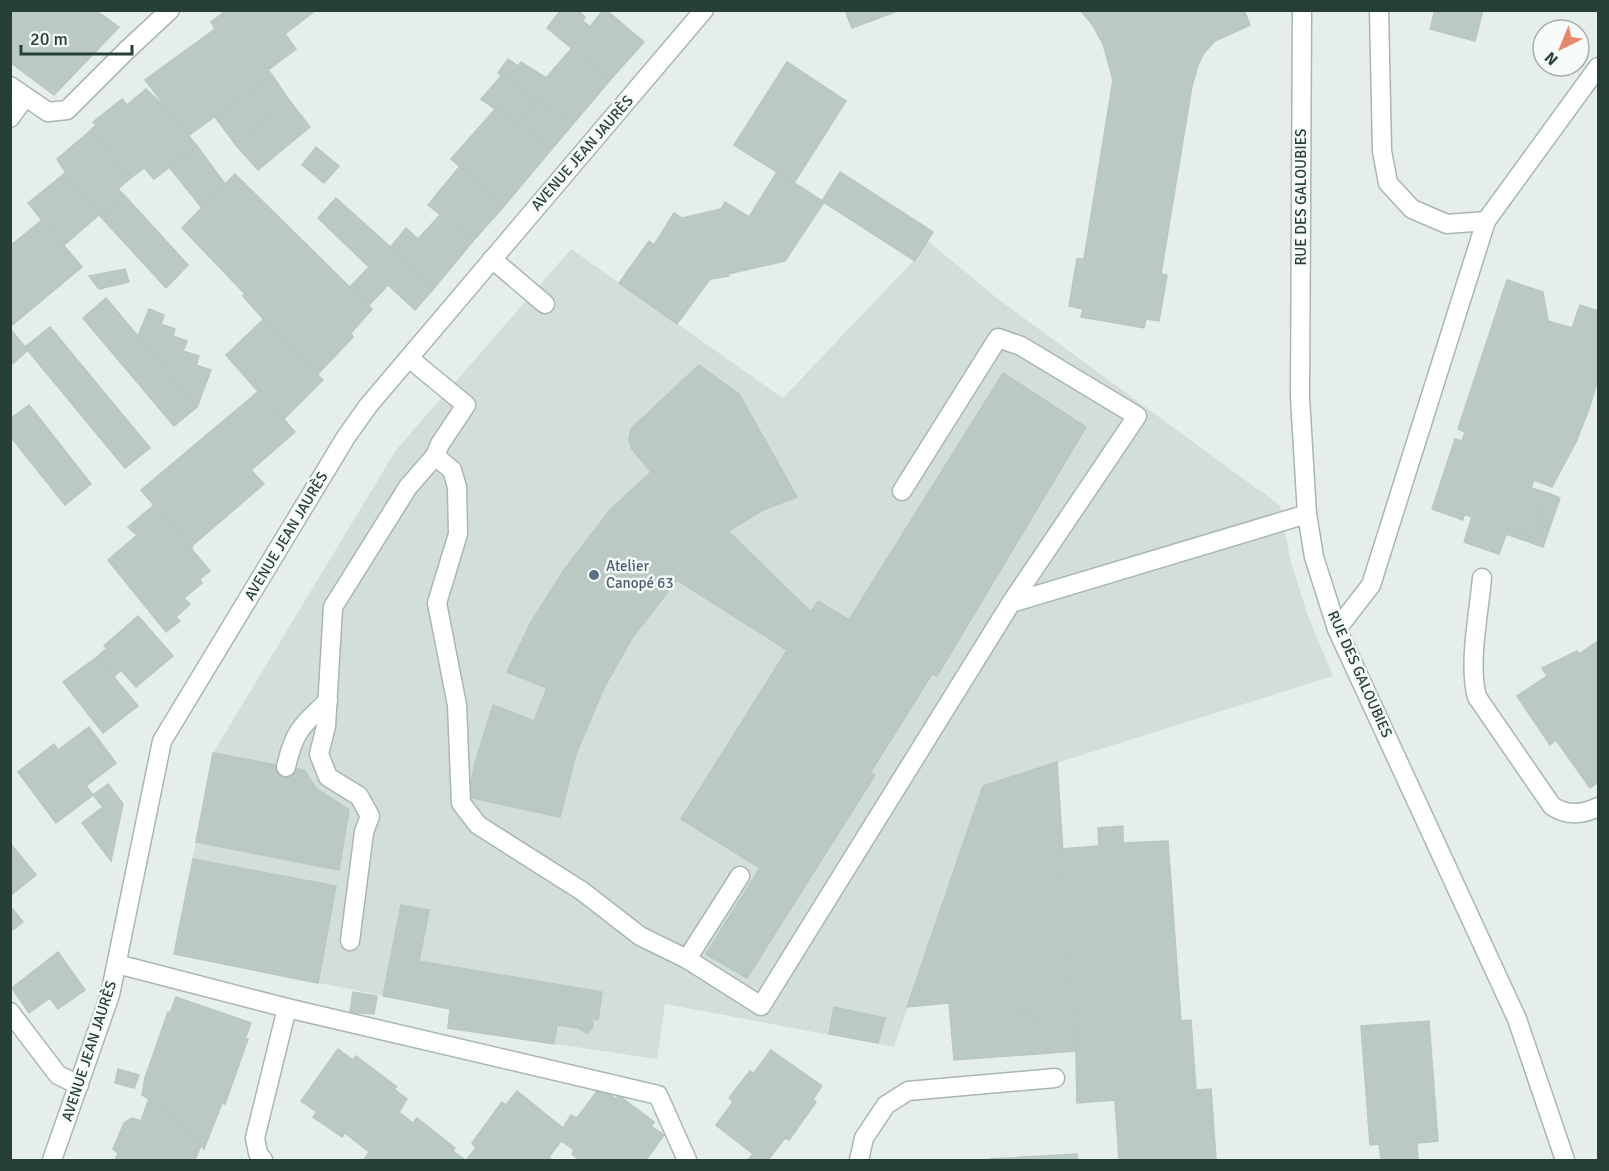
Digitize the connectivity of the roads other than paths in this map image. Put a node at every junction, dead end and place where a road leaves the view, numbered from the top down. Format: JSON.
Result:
{"nodes":[{"id":1,"x":170,"y":10,"type":"edge"},
{"id":2,"x":704,"y":10,"type":"edge"},
{"id":3,"x":1302,"y":10,"type":"edge"},
{"id":4,"x":1379,"y":10,"type":"edge"},
{"id":5,"x":1599,"y":68,"type":"edge"},
{"id":6,"x":18,"y":92,"type":"edge"},
{"id":7,"x":10,"y":118,"type":"edge"},
{"id":8,"x":1486,"y":221,"type":"junction"},
{"id":9,"x":492,"y":259,"type":"junction"},
{"id":10,"x":545,"y":304,"type":"dead end"},
{"id":11,"x":409,"y":358,"type":"junction"},
{"id":12,"x":435,"y":456,"type":"junction"},
{"id":13,"x":902,"y":491,"type":"dead end"},
{"id":14,"x":1307,"y":513,"type":"junction"},
{"id":15,"x":1482,"y":578,"type":"dead end"},
{"id":16,"x":1011,"y":603,"type":"junction"},
{"id":17,"x":1337,"y":629,"type":"junction"},
{"id":18,"x":328,"y":701,"type":"junction"},
{"id":19,"x":286,"y":767,"type":"dead end"},
{"id":20,"x":1599,"y":807,"type":"edge"},
{"id":21,"x":740,"y":876,"type":"dead end"},
{"id":22,"x":350,"y":941,"type":"dead end"},
{"id":23,"x":687,"y":959,"type":"junction"},
{"id":24,"x":117,"y":964,"type":"junction"},
{"id":25,"x":287,"y":1008,"type":"junction"},
{"id":26,"x":10,"y":1012,"type":"edge"},
{"id":27,"x":1055,"y":1078,"type":"dead end"},
{"id":28,"x":80,"y":1086,"type":"junction"},
{"id":29,"x":52,"y":1161,"type":"edge"},
{"id":30,"x":263,"y":1161,"type":"edge"},
{"id":31,"x":687,"y":1161,"type":"edge"},
{"id":32,"x":859,"y":1161,"type":"edge"},
{"id":33,"x":1565,"y":1161,"type":"edge"}],
"edges":[{"from":1,"to":6,"type":"street"},
{"from":2,"to":9,"type":"street","name":"AVENUE JEAN JAURÈS"},
{"from":3,"to":14,"type":"street","name":"RUE DES GALOUBIES"},
{"from":4,"to":8,"type":"street"},
{"from":5,"to":8,"type":"street"},
{"from":6,"to":7,"type":"street"},
{"from":8,"to":17,"type":"street"},
{"from":9,"to":10,"type":"street"},
{"from":9,"to":11,"type":"street","name":"AVENUE JEAN JAURÈS"},
{"from":11,"to":12,"type":"street"},
{"from":11,"to":24,"type":"street","name":"AVENUE JEAN JAURÈS"},
{"from":12,"to":18,"type":"street"},
{"from":12,"to":23,"type":"street"},
{"from":13,"to":16,"type":"street"},
{"from":14,"to":16,"type":"street"},
{"from":14,"to":17,"type":"street","name":"RUE DES GALOUBIES"},
{"from":15,"to":20,"type":"street"},
{"from":16,"to":23,"type":"street"},
{"from":17,"to":33,"type":"street","name":"RUE DES GALOUBIES"},
{"from":18,"to":19,"type":"street"},
{"from":18,"to":22,"type":"street"},
{"from":21,"to":23,"type":"street"},
{"from":24,"to":25,"type":"street"},
{"from":24,"to":28,"type":"street","name":"AVENUE JEAN JAURÈS"},
{"from":25,"to":30,"type":"street"},
{"from":25,"to":31,"type":"street"},
{"from":26,"to":28,"type":"street"},
{"from":27,"to":32,"type":"street"},
{"from":28,"to":29,"type":"street","name":"AVENUE JEAN JAURÈS"}]}
